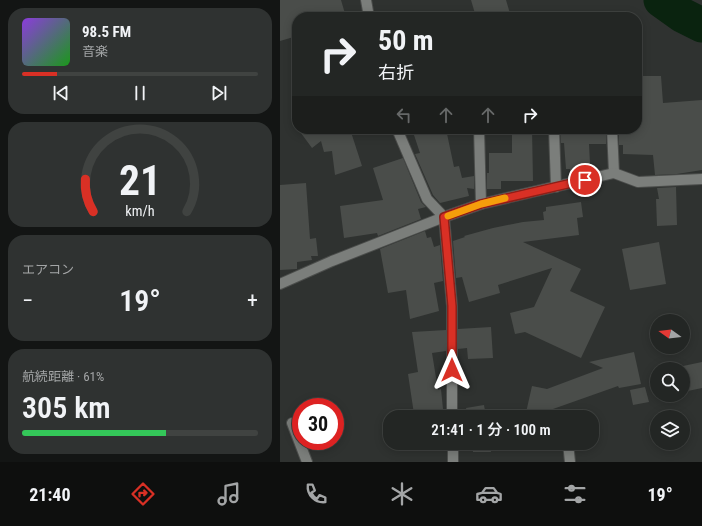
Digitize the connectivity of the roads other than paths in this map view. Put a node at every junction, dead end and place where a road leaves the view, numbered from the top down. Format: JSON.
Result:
{"nodes":[{"id":1,"x":366,"y":0,"type":"edge"},
{"id":2,"x":368,"y":12,"type":"edge"},
{"id":3,"x":399,"y":134,"type":"edge"},
{"id":4,"x":480,"y":134,"type":"edge"},
{"id":5,"x":554,"y":134,"type":"edge"},
{"id":6,"x":612,"y":134,"type":"edge"},
{"id":7,"x":614,"y":173,"type":"junction"},
{"id":8,"x":702,"y":179,"type":"edge"},
{"id":9,"x":556,"y":187,"type":"junction"},
{"id":10,"x":481,"y":204,"type":"junction"},
{"id":11,"x":444,"y":217,"type":"junction"},
{"id":12,"x":280,"y":284,"type":"edge"},
{"id":13,"x":452,"y":410,"type":"edge"},
{"id":14,"x":303,"y":450,"type":"edge"},
{"id":15,"x":452,"y":450,"type":"edge"},
{"id":16,"x":569,"y":450,"type":"edge"},
{"id":17,"x":308,"y":462,"type":"edge"},
{"id":18,"x":452,"y":462,"type":"edge"},
{"id":19,"x":570,"y":462,"type":"edge"}],
"edges":[{"from":1,"to":2,"type":"street"},
{"from":3,"to":11,"type":"street"},
{"from":4,"to":10,"type":"street"},
{"from":5,"to":9,"type":"street"},
{"from":6,"to":7,"type":"street"},
{"from":7,"to":8,"type":"street"},
{"from":7,"to":9,"type":"street"},
{"from":9,"to":10,"type":"street"},
{"from":10,"to":11,"type":"street"},
{"from":11,"to":12,"type":"street"},
{"from":11,"to":13,"type":"street"},
{"from":14,"to":17,"type":"street"},
{"from":15,"to":18,"type":"street"},
{"from":16,"to":19,"type":"street"}]}
